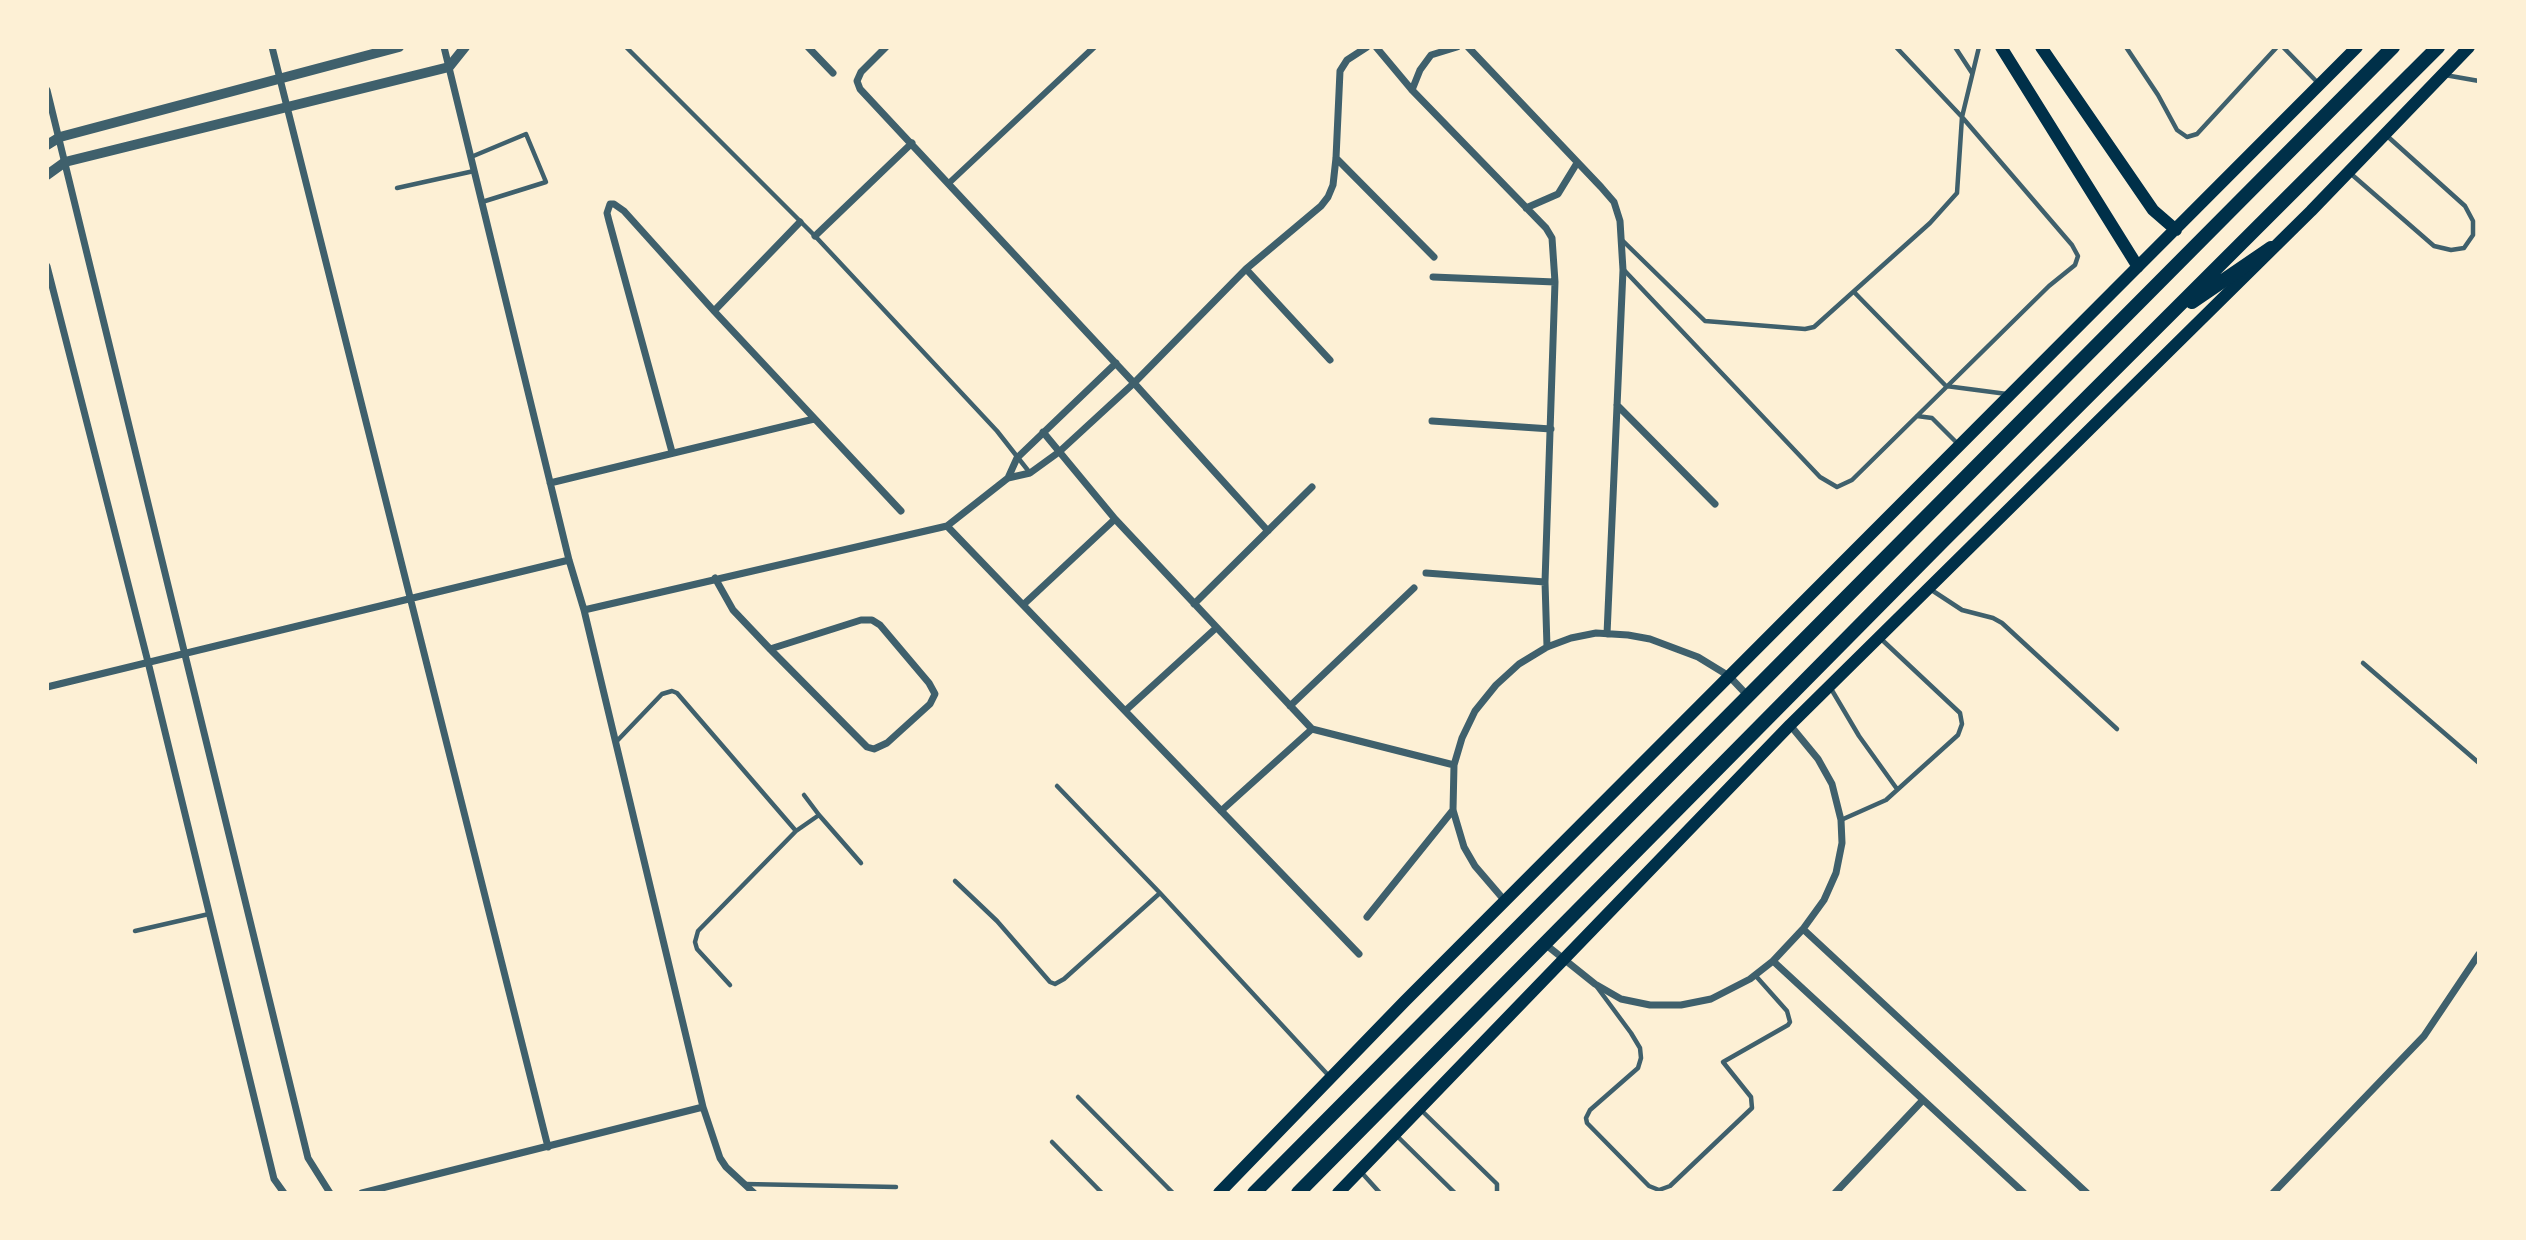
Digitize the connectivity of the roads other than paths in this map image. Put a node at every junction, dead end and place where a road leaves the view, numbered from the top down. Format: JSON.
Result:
{"nodes":[{"id":1,"x":272,"y":47,"type":"edge"},
{"id":2,"x":399,"y":47,"type":"edge"},
{"id":3,"x":444,"y":47,"type":"edge"},
{"id":4,"x":465,"y":47,"type":"edge"},
{"id":5,"x":626,"y":47,"type":"edge"},
{"id":6,"x":808,"y":47,"type":"edge"},
{"id":7,"x":886,"y":47,"type":"edge"},
{"id":8,"x":1094,"y":47,"type":"edge"},
{"id":9,"x":1367,"y":47,"type":"edge"},
{"id":10,"x":1376,"y":47,"type":"edge"},
{"id":11,"x":1457,"y":47,"type":"edge"},
{"id":12,"x":1468,"y":47,"type":"edge"},
{"id":13,"x":1896,"y":47,"type":"edge"},
{"id":14,"x":1955,"y":47,"type":"edge"},
{"id":15,"x":1979,"y":47,"type":"edge"},
{"id":16,"x":2001,"y":47,"type":"edge"},
{"id":17,"x":2041,"y":47,"type":"edge"},
{"id":18,"x":2126,"y":47,"type":"edge"},
{"id":19,"x":2277,"y":47,"type":"edge"},
{"id":20,"x":2283,"y":47,"type":"edge"},
{"id":21,"x":2357,"y":47,"type":"edge"},
{"id":22,"x":2393,"y":47,"type":"edge"},
{"id":23,"x":2438,"y":47,"type":"edge"},
{"id":24,"x":2469,"y":47,"type":"edge"},
{"id":25,"x":449,"y":67,"type":"junction"},
{"id":26,"x":833,"y":73,"type":"dead end"},
{"id":27,"x":1973,"y":74,"type":"junction"},
{"id":28,"x":2441,"y":75,"type":"junction"},
{"id":29,"x":280,"y":80,"type":"junction"},
{"id":30,"x":2479,"y":81,"type":"edge"},
{"id":31,"x":2320,"y":85,"type":"junction"},
{"id":32,"x":47,"y":90,"type":"edge"},
{"id":33,"x":1412,"y":90,"type":"junction"},
{"id":34,"x":287,"y":107,"type":"junction"},
{"id":35,"x":1962,"y":117,"type":"junction"},
{"id":36,"x":2386,"y":135,"type":"junction"},
{"id":37,"x":60,"y":137,"type":"junction"},
{"id":38,"x":912,"y":143,"type":"junction"},
{"id":39,"x":47,"y":145,"type":"edge"},
{"id":40,"x":471,"y":157,"type":"junction"},
{"id":41,"x":1336,"y":158,"type":"junction"},
{"id":42,"x":65,"y":162,"type":"junction"},
{"id":43,"x":1577,"y":163,"type":"junction"},
{"id":44,"x":474,"y":171,"type":"junction"},
{"id":45,"x":2349,"y":172,"type":"junction"},
{"id":46,"x":47,"y":175,"type":"edge"},
{"id":47,"x":949,"y":183,"type":"junction"},
{"id":48,"x":397,"y":188,"type":"dead end"},
{"id":49,"x":482,"y":202,"type":"junction"},
{"id":50,"x":1526,"y":208,"type":"junction"},
{"id":51,"x":800,"y":222,"type":"junction"},
{"id":52,"x":2176,"y":229,"type":"junction"},
{"id":53,"x":815,"y":236,"type":"junction"},
{"id":54,"x":1623,"y":241,"type":"junction"},
{"id":55,"x":2271,"y":248,"type":"junction"},
{"id":56,"x":1434,"y":257,"type":"dead end"},
{"id":57,"x":47,"y":266,"type":"edge"},
{"id":58,"x":2138,"y":267,"type":"junction"},
{"id":59,"x":1246,"y":269,"type":"junction"},
{"id":60,"x":1623,"y":270,"type":"junction"},
{"id":61,"x":1433,"y":277,"type":"dead end"},
{"id":62,"x":1555,"y":282,"type":"junction"},
{"id":63,"x":1854,"y":292,"type":"junction"},
{"id":64,"x":714,"y":311,"type":"junction"},
{"id":65,"x":2162,"y":323,"type":"junction"},
{"id":66,"x":1330,"y":360,"type":"dead end"},
{"id":67,"x":1115,"y":363,"type":"junction"},
{"id":68,"x":1134,"y":383,"type":"junction"},
{"id":69,"x":1946,"y":386,"type":"junction"},
{"id":70,"x":2011,"y":394,"type":"junction"},
{"id":71,"x":1618,"y":405,"type":"junction"},
{"id":72,"x":1916,"y":416,"type":"junction"},
{"id":73,"x":814,"y":419,"type":"junction"},
{"id":74,"x":1432,"y":421,"type":"dead end"},
{"id":75,"x":1551,"y":429,"type":"junction"},
{"id":76,"x":1043,"y":432,"type":"junction"},
{"id":77,"x":1960,"y":445,"type":"junction"},
{"id":78,"x":672,"y":452,"type":"junction"},
{"id":79,"x":1059,"y":452,"type":"junction"},
{"id":80,"x":1017,"y":458,"type":"junction"},
{"id":81,"x":1030,"y":473,"type":"junction"},
{"id":82,"x":1008,"y":478,"type":"junction"},
{"id":83,"x":550,"y":483,"type":"junction"},
{"id":84,"x":1312,"y":487,"type":"dead end"},
{"id":85,"x":1715,"y":504,"type":"dead end"},
{"id":86,"x":901,"y":511,"type":"dead end"},
{"id":87,"x":1115,"y":519,"type":"junction"},
{"id":88,"x":947,"y":527,"type":"junction"},
{"id":89,"x":1268,"y":531,"type":"junction"},
{"id":90,"x":569,"y":560,"type":"junction"},
{"id":91,"x":1426,"y":573,"type":"dead end"},
{"id":92,"x":715,"y":578,"type":"junction"},
{"id":93,"x":1545,"y":582,"type":"junction"},
{"id":94,"x":1414,"y":588,"type":"dead end"},
{"id":95,"x":1929,"y":588,"type":"junction"},
{"id":96,"x":411,"y":599,"type":"junction"},
{"id":97,"x":1194,"y":604,"type":"junction"},
{"id":98,"x":1023,"y":605,"type":"junction"},
{"id":99,"x":584,"y":610,"type":"junction"},
{"id":100,"x":1216,"y":628,"type":"junction"},
{"id":101,"x":1607,"y":634,"type":"junction"},
{"id":102,"x":1879,"y":637,"type":"junction"},
{"id":103,"x":1547,"y":647,"type":"junction"},
{"id":104,"x":770,"y":649,"type":"junction"},
{"id":105,"x":185,"y":653,"type":"junction"},
{"id":106,"x":148,"y":662,"type":"junction"},
{"id":107,"x":2363,"y":663,"type":"dead end"},
{"id":108,"x":1729,"y":676,"type":"junction"},
{"id":109,"x":1829,"y":686,"type":"junction"},
{"id":110,"x":47,"y":687,"type":"edge"},
{"id":111,"x":1748,"y":695,"type":"junction"},
{"id":112,"x":1290,"y":706,"type":"junction"},
{"id":113,"x":1125,"y":711,"type":"junction"},
{"id":114,"x":1790,"y":725,"type":"junction"},
{"id":115,"x":1312,"y":729,"type":"junction"},
{"id":116,"x":2117,"y":729,"type":"dead end"},
{"id":117,"x":615,"y":742,"type":"junction"},
{"id":118,"x":2479,"y":763,"type":"edge"},
{"id":119,"x":1454,"y":765,"type":"junction"},
{"id":120,"x":1057,"y":786,"type":"dead end"},
{"id":121,"x":1897,"y":789,"type":"junction"},
{"id":122,"x":804,"y":795,"type":"dead end"},
{"id":123,"x":1453,"y":810,"type":"junction"},
{"id":124,"x":1221,"y":811,"type":"junction"},
{"id":125,"x":819,"y":815,"type":"junction"},
{"id":126,"x":1841,"y":820,"type":"junction"},
{"id":127,"x":796,"y":831,"type":"junction"},
{"id":128,"x":861,"y":863,"type":"dead end"},
{"id":129,"x":956,"y":881,"type":"dead end"},
{"id":130,"x":1160,"y":893,"type":"junction"},
{"id":131,"x":1505,"y":901,"type":"junction"},
{"id":132,"x":210,"y":914,"type":"junction"},
{"id":133,"x":1367,"y":917,"type":"dead end"},
{"id":134,"x":1803,"y":929,"type":"junction"},
{"id":135,"x":135,"y":931,"type":"dead end"},
{"id":136,"x":1545,"y":943,"type":"junction"},
{"id":137,"x":1359,"y":954,"type":"dead end"},
{"id":138,"x":2479,"y":954,"type":"edge"},
{"id":139,"x":1564,"y":960,"type":"junction"},
{"id":140,"x":1773,"y":961,"type":"junction"},
{"id":141,"x":1755,"y":975,"type":"junction"},
{"id":142,"x":1595,"y":984,"type":"junction"},
{"id":143,"x":730,"y":985,"type":"dead end"},
{"id":144,"x":1331,"y":1078,"type":"junction"},
{"id":145,"x":1078,"y":1097,"type":"dead end"},
{"id":146,"x":1923,"y":1100,"type":"junction"},
{"id":147,"x":703,"y":1107,"type":"junction"},
{"id":148,"x":1419,"y":1109,"type":"junction"},
{"id":149,"x":1395,"y":1134,"type":"junction"},
{"id":150,"x":1052,"y":1142,"type":"dead end"},
{"id":151,"x":548,"y":1147,"type":"junction"},
{"id":152,"x":1360,"y":1171,"type":"junction"},
{"id":153,"x":744,"y":1184,"type":"junction"},
{"id":154,"x":896,"y":1187,"type":"dead end"},
{"id":155,"x":284,"y":1193,"type":"edge"},
{"id":156,"x":330,"y":1193,"type":"edge"},
{"id":157,"x":362,"y":1193,"type":"edge"},
{"id":158,"x":754,"y":1193,"type":"edge"},
{"id":159,"x":1102,"y":1193,"type":"edge"},
{"id":160,"x":1172,"y":1193,"type":"edge"},
{"id":161,"x":1219,"y":1193,"type":"edge"},
{"id":162,"x":1254,"y":1193,"type":"edge"},
{"id":163,"x":1298,"y":1193,"type":"edge"},
{"id":164,"x":1338,"y":1193,"type":"edge"},
{"id":165,"x":1380,"y":1193,"type":"edge"},
{"id":166,"x":1455,"y":1193,"type":"edge"},
{"id":167,"x":1497,"y":1193,"type":"edge"},
{"id":168,"x":1835,"y":1193,"type":"edge"},
{"id":169,"x":2024,"y":1193,"type":"edge"},
{"id":170,"x":2087,"y":1193,"type":"edge"},
{"id":171,"x":2273,"y":1193,"type":"edge"}],
"edges":[{"from":1,"to":29,"type":"street"},
{"from":2,"to":29,"type":"street"},
{"from":3,"to":25,"type":"street"},
{"from":4,"to":25,"type":"street"},
{"from":5,"to":51,"type":"lane"},
{"from":6,"to":26,"type":"street"},
{"from":7,"to":38,"type":"street"},
{"from":8,"to":47,"type":"street"},
{"from":9,"to":41,"type":"street"},
{"from":10,"to":33,"type":"street"},
{"from":11,"to":33,"type":"street"},
{"from":12,"to":43,"type":"street"},
{"from":13,"to":35,"type":"lane"},
{"from":14,"to":27,"type":"lane"},
{"from":15,"to":27,"type":"lane"},
{"from":16,"to":58,"type":"main road"},
{"from":17,"to":52,"type":"main road"},
{"from":18,"to":19,"type":"lane"},
{"from":20,"to":31,"type":"lane"},
{"from":21,"to":31,"type":"main road"},
{"from":22,"to":111,"type":"main road"},
{"from":23,"to":65,"type":"main road"},
{"from":24,"to":28,"type":"main road"},
{"from":25,"to":34,"type":"street"},
{"from":25,"to":40,"type":"street"},
{"from":27,"to":35,"type":"lane"},
{"from":28,"to":30,"type":"lane"},
{"from":28,"to":36,"type":"main road"},
{"from":29,"to":34,"type":"street"},
{"from":29,"to":37,"type":"street"},
{"from":31,"to":52,"type":"main road"},
{"from":32,"to":37,"type":"street"},
{"from":33,"to":50,"type":"street"},
{"from":34,"to":42,"type":"street"},
{"from":34,"to":96,"type":"street"},
{"from":35,"to":63,"type":"lane"},
{"from":35,"to":69,"type":"lane"},
{"from":36,"to":45,"type":"main road"},
{"from":36,"to":45,"type":"lane"},
{"from":37,"to":39,"type":"street"},
{"from":37,"to":42,"type":"street"},
{"from":38,"to":47,"type":"street"},
{"from":38,"to":53,"type":"street"},
{"from":40,"to":44,"type":"street"},
{"from":40,"to":49,"type":"lane"},
{"from":41,"to":56,"type":"street"},
{"from":41,"to":59,"type":"street"},
{"from":42,"to":46,"type":"street"},
{"from":42,"to":105,"type":"street"},
{"from":43,"to":50,"type":"street"},
{"from":43,"to":54,"type":"street"},
{"from":44,"to":48,"type":"lane"},
{"from":44,"to":49,"type":"street"},
{"from":45,"to":55,"type":"main road"},
{"from":47,"to":67,"type":"street"},
{"from":49,"to":83,"type":"street"},
{"from":50,"to":62,"type":"street"},
{"from":51,"to":53,"type":"lane"},
{"from":51,"to":64,"type":"street"},
{"from":52,"to":58,"type":"main road"},
{"from":53,"to":80,"type":"lane"},
{"from":54,"to":60,"type":"street"},
{"from":54,"to":63,"type":"lane"},
{"from":55,"to":65,"type":"main road"},
{"from":55,"to":95,"type":"main road"},
{"from":57,"to":106,"type":"street"},
{"from":58,"to":70,"type":"main road"},
{"from":59,"to":66,"type":"street"},
{"from":59,"to":68,"type":"street"},
{"from":60,"to":71,"type":"street"},
{"from":60,"to":72,"type":"lane"},
{"from":61,"to":62,"type":"street"},
{"from":62,"to":75,"type":"street"},
{"from":63,"to":69,"type":"lane"},
{"from":64,"to":73,"type":"street"},
{"from":64,"to":78,"type":"street"},
{"from":65,"to":136,"type":"main road"},
{"from":67,"to":68,"type":"street"},
{"from":67,"to":76,"type":"street"},
{"from":68,"to":79,"type":"street"},
{"from":68,"to":89,"type":"street"},
{"from":69,"to":70,"type":"lane"},
{"from":69,"to":72,"type":"lane"},
{"from":70,"to":77,"type":"main road"},
{"from":71,"to":85,"type":"street"},
{"from":71,"to":101,"type":"street"},
{"from":72,"to":77,"type":"lane"},
{"from":73,"to":78,"type":"street"},
{"from":73,"to":86,"type":"street"},
{"from":74,"to":75,"type":"street"},
{"from":75,"to":93,"type":"street"},
{"from":76,"to":79,"type":"street"},
{"from":76,"to":80,"type":"street"},
{"from":77,"to":108,"type":"main road"},
{"from":78,"to":83,"type":"street"},
{"from":79,"to":81,"type":"street"},
{"from":79,"to":87,"type":"street"},
{"from":80,"to":81,"type":"lane"},
{"from":80,"to":82,"type":"street"},
{"from":81,"to":82,"type":"street"},
{"from":82,"to":88,"type":"street"},
{"from":83,"to":90,"type":"street"},
{"from":84,"to":89,"type":"street"},
{"from":87,"to":97,"type":"street"},
{"from":87,"to":98,"type":"street"},
{"from":88,"to":92,"type":"street"},
{"from":88,"to":98,"type":"street"},
{"from":89,"to":97,"type":"street"},
{"from":90,"to":96,"type":"street"},
{"from":90,"to":99,"type":"street"},
{"from":91,"to":93,"type":"street"},
{"from":92,"to":99,"type":"street"},
{"from":92,"to":104,"type":"street"},
{"from":93,"to":103,"type":"street"},
{"from":94,"to":112,"type":"street"},
{"from":95,"to":102,"type":"main road"},
{"from":95,"to":116,"type":"lane"},
{"from":96,"to":105,"type":"street"},
{"from":96,"to":151,"type":"street"},
{"from":97,"to":100,"type":"street"},
{"from":98,"to":113,"type":"street"},
{"from":99,"to":117,"type":"street"},
{"from":100,"to":112,"type":"street"},
{"from":100,"to":113,"type":"street"},
{"from":101,"to":103,"type":"street"},
{"from":101,"to":108,"type":"street"},
{"from":102,"to":109,"type":"main road"},
{"from":102,"to":121,"type":"lane"},
{"from":103,"to":119,"type":"street"},
{"from":104,"to":104,"type":"street"},
{"from":105,"to":106,"type":"street"},
{"from":105,"to":156,"type":"street"},
{"from":106,"to":110,"type":"street"},
{"from":106,"to":132,"type":"street"},
{"from":107,"to":118,"type":"lane"},
{"from":108,"to":111,"type":"street"},
{"from":108,"to":131,"type":"main road"},
{"from":109,"to":114,"type":"main road"},
{"from":109,"to":121,"type":"lane"},
{"from":111,"to":162,"type":"main road"},
{"from":112,"to":115,"type":"street"},
{"from":113,"to":124,"type":"street"},
{"from":114,"to":126,"type":"street"},
{"from":114,"to":139,"type":"main road"},
{"from":115,"to":119,"type":"street"},
{"from":115,"to":124,"type":"street"},
{"from":117,"to":127,"type":"lane"},
{"from":117,"to":147,"type":"street"},
{"from":119,"to":123,"type":"street"},
{"from":120,"to":130,"type":"lane"},
{"from":121,"to":126,"type":"lane"},
{"from":122,"to":125,"type":"lane"},
{"from":123,"to":131,"type":"street"},
{"from":123,"to":133,"type":"street"},
{"from":124,"to":137,"type":"street"},
{"from":125,"to":127,"type":"lane"},
{"from":125,"to":128,"type":"lane"},
{"from":126,"to":134,"type":"street"},
{"from":127,"to":143,"type":"lane"},
{"from":129,"to":130,"type":"lane"},
{"from":130,"to":144,"type":"lane"},
{"from":131,"to":144,"type":"main road"},
{"from":132,"to":135,"type":"lane"},
{"from":132,"to":155,"type":"street"},
{"from":134,"to":140,"type":"street"},
{"from":134,"to":170,"type":"street"},
{"from":136,"to":139,"type":"street"},
{"from":136,"to":163,"type":"main road"},
{"from":138,"to":171,"type":"street"},
{"from":139,"to":142,"type":"street"},
{"from":139,"to":148,"type":"main road"},
{"from":140,"to":141,"type":"street"},
{"from":140,"to":146,"type":"street"},
{"from":141,"to":142,"type":"street"},
{"from":141,"to":142,"type":"lane"},
{"from":144,"to":161,"type":"main road"},
{"from":145,"to":160,"type":"lane"},
{"from":146,"to":168,"type":"street"},
{"from":146,"to":169,"type":"street"},
{"from":147,"to":151,"type":"street"},
{"from":147,"to":153,"type":"street"},
{"from":148,"to":149,"type":"main road"},
{"from":148,"to":167,"type":"lane"},
{"from":149,"to":152,"type":"main road"},
{"from":149,"to":166,"type":"lane"},
{"from":150,"to":159,"type":"lane"},
{"from":151,"to":157,"type":"street"},
{"from":152,"to":164,"type":"main road"},
{"from":152,"to":165,"type":"lane"},
{"from":153,"to":154,"type":"lane"},
{"from":153,"to":158,"type":"street"}]}
